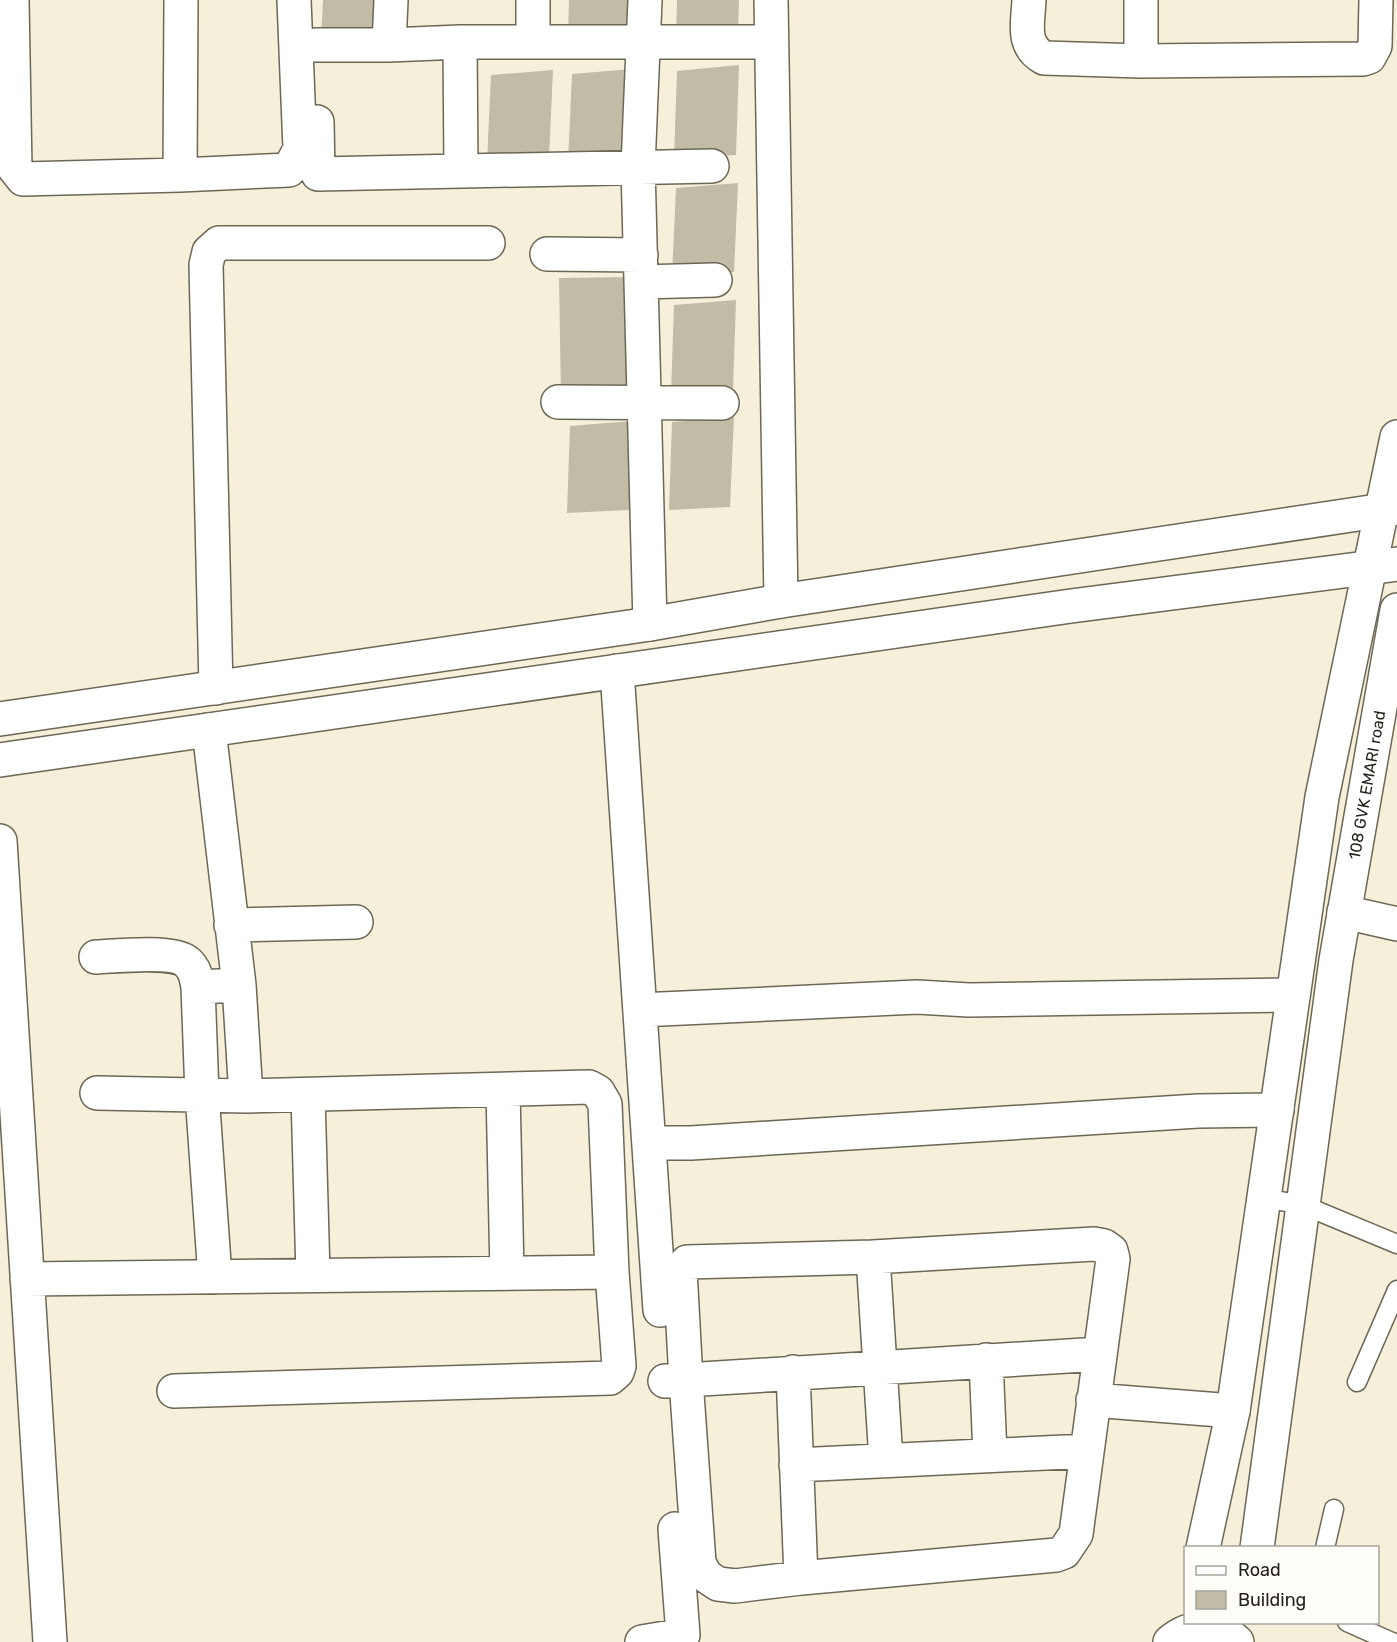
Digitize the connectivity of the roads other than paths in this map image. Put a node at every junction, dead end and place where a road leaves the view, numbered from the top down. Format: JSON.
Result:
{"nodes":[{"id":1,"x":12,"y":0,"type":"edge"},
{"id":2,"x":181,"y":0,"type":"edge"},
{"id":3,"x":294,"y":0,"type":"edge"},
{"id":4,"x":316,"y":0,"type":"edge"},
{"id":5,"x":391,"y":0,"type":"edge"},
{"id":6,"x":533,"y":0,"type":"edge"},
{"id":7,"x":645,"y":0,"type":"edge"},
{"id":8,"x":771,"y":0,"type":"edge"},
{"id":9,"x":1029,"y":0,"type":"edge"},
{"id":10,"x":1141,"y":0,"type":"edge"},
{"id":11,"x":1376,"y":0,"type":"edge"},
{"id":12,"x":460,"y":42,"type":"junction"},
{"id":13,"x":533,"y":42,"type":"junction"},
{"id":14,"x":771,"y":42,"type":"junction"},
{"id":15,"x":644,"y":44,"type":"junction"},
{"id":16,"x":316,"y":45,"type":"junction"},
{"id":17,"x":389,"y":45,"type":"junction"},
{"id":18,"x":1141,"y":61,"type":"junction"},
{"id":19,"x":712,"y":166,"type":"dead end"},
{"id":20,"x":638,"y":167,"type":"junction"},
{"id":21,"x":461,"y":171,"type":"junction"},
{"id":22,"x":180,"y":175,"type":"junction"},
{"id":23,"x":488,"y":243,"type":"dead end"},
{"id":24,"x":547,"y":254,"type":"dead end"},
{"id":25,"x":641,"y":269,"type":"junction"},
{"id":26,"x":715,"y":280,"type":"dead end"},
{"id":27,"x":558,"y":402,"type":"dead end"},
{"id":28,"x":645,"y":402,"type":"junction"},
{"id":29,"x":722,"y":402,"type":"dead end"},
{"id":30,"x":1397,"y":437,"type":"edge"},
{"id":31,"x":1389,"y":509,"type":"edge"},
{"id":32,"x":1383,"y":566,"type":"edge"},
{"id":33,"x":780,"y":601,"type":"junction"},
{"id":34,"x":1397,"y":610,"type":"edge"},
{"id":35,"x":650,"y":624,"type":"junction"},
{"id":36,"x":617,"y":671,"type":"junction"},
{"id":37,"x":216,"y":688,"type":"junction"},
{"id":38,"x":0,"y":719,"type":"edge"},
{"id":39,"x":209,"y":730,"type":"junction"},
{"id":40,"x":0,"y":760,"type":"edge"},
{"id":41,"x":0,"y":841,"type":"edge"},
{"id":42,"x":1344,"y":912,"type":"junction"},
{"id":43,"x":356,"y":922,"type":"dead end"},
{"id":44,"x":1397,"y":924,"type":"edge"},
{"id":45,"x":231,"y":925,"type":"junction"},
{"id":46,"x":96,"y":957,"type":"dead end"},
{"id":47,"x":239,"y":985,"type":"junction"},
{"id":48,"x":198,"y":987,"type":"junction"},
{"id":49,"x":1293,"y":995,"type":"junction"},
{"id":50,"x":640,"y":1010,"type":"junction"},
{"id":51,"x":8,"y":1084,"type":"edge"},
{"id":52,"x":503,"y":1089,"type":"junction"},
{"id":53,"x":97,"y":1093,"type":"dead end"},
{"id":54,"x":202,"y":1094,"type":"junction"},
{"id":55,"x":308,"y":1095,"type":"junction"},
{"id":56,"x":246,"y":1096,"type":"junction"},
{"id":57,"x":1276,"y":1110,"type":"junction"},
{"id":58,"x":649,"y":1143,"type":"junction"},
{"id":59,"x":1264,"y":1198,"type":"junction"},
{"id":60,"x":1303,"y":1205,"type":"junction"},
{"id":61,"x":1397,"y":1244,"type":"edge"},
{"id":62,"x":873,"y":1257,"type":"junction"},
{"id":63,"x":612,"y":1272,"type":"junction"},
{"id":64,"x":507,"y":1274,"type":"junction"},
{"id":65,"x":313,"y":1275,"type":"junction"},
{"id":66,"x":215,"y":1276,"type":"junction"},
{"id":67,"x":27,"y":1279,"type":"junction"},
{"id":68,"x":1397,"y":1290,"type":"edge"},
{"id":69,"x":1100,"y":1354,"type":"junction"},
{"id":70,"x":986,"y":1360,"type":"junction"},
{"id":71,"x":881,"y":1366,"type":"junction"},
{"id":72,"x":793,"y":1372,"type":"junction"},
{"id":73,"x":675,"y":1381,"type":"junction"},
{"id":74,"x":1357,"y":1382,"type":"dead end"},
{"id":75,"x":174,"y":1391,"type":"dead end"},
{"id":76,"x":1093,"y":1400,"type":"junction"},
{"id":77,"x":1233,"y":1411,"type":"junction"},
{"id":78,"x":1086,"y":1451,"type":"junction"},
{"id":79,"x":990,"y":1455,"type":"junction"},
{"id":80,"x":886,"y":1460,"type":"junction"},
{"id":81,"x":796,"y":1465,"type":"junction"},
{"id":82,"x":1334,"y":1509,"type":"dead end"},
{"id":83,"x":1203,"y":1546,"type":"edge"},
{"id":84,"x":1257,"y":1546,"type":"edge"},
{"id":85,"x":1325,"y":1546,"type":"edge"},
{"id":86,"x":801,"y":1578,"type":"junction"},
{"id":87,"x":1247,"y":1624,"type":"edge"},
{"id":88,"x":1349,"y":1624,"type":"edge"},
{"id":89,"x":1180,"y":1632,"type":"edge"},
{"id":90,"x":50,"y":1642,"type":"edge"},
{"id":91,"x":642,"y":1642,"type":"edge"},
{"id":92,"x":1237,"y":1642,"type":"edge"},
{"id":93,"x":1244,"y":1642,"type":"edge"},
{"id":94,"x":1392,"y":1642,"type":"edge"}],
"edges":[{"from":1,"to":22,"type":"street"},
{"from":2,"to":22,"type":"street"},
{"from":3,"to":22,"type":"street"},
{"from":4,"to":16,"type":"street"},
{"from":5,"to":17,"type":"street"},
{"from":6,"to":13,"type":"street"},
{"from":7,"to":15,"type":"street"},
{"from":8,"to":14,"type":"street"},
{"from":9,"to":18,"type":"street"},
{"from":10,"to":18,"type":"street"},
{"from":11,"to":18,"type":"street"},
{"from":12,"to":13,"type":"street"},
{"from":12,"to":17,"type":"street"},
{"from":12,"to":21,"type":"street"},
{"from":13,"to":15,"type":"street"},
{"from":14,"to":15,"type":"street"},
{"from":14,"to":33,"type":"street"},
{"from":15,"to":20,"type":"street"},
{"from":16,"to":17,"type":"street"},
{"from":16,"to":21,"type":"street"},
{"from":19,"to":20,"type":"street"},
{"from":20,"to":21,"type":"street"},
{"from":20,"to":25,"type":"street"},
{"from":23,"to":37,"type":"street"},
{"from":24,"to":25,"type":"street"},
{"from":25,"to":26,"type":"street"},
{"from":25,"to":28,"type":"street"},
{"from":27,"to":28,"type":"street"},
{"from":28,"to":29,"type":"street"},
{"from":28,"to":35,"type":"street"},
{"from":30,"to":31,"type":"street"},
{"from":31,"to":32,"type":"street"},
{"from":31,"to":33,"type":"street"},
{"from":32,"to":36,"type":"street"},
{"from":32,"to":49,"type":"street"},
{"from":33,"to":35,"type":"street"},
{"from":34,"to":42,"type":"street","name":"108 GVK EMARI road"},
{"from":35,"to":37,"type":"street"},
{"from":36,"to":39,"type":"street"},
{"from":36,"to":50,"type":"street"},
{"from":37,"to":38,"type":"street"},
{"from":39,"to":40,"type":"street"},
{"from":39,"to":45,"type":"street"},
{"from":41,"to":51,"type":"street"},
{"from":42,"to":44,"type":"street"},
{"from":42,"to":60,"type":"street","name":"108 GVK EMARI road"},
{"from":43,"to":45,"type":"street"},
{"from":45,"to":47,"type":"street"},
{"from":46,"to":48,"type":"street"},
{"from":47,"to":48,"type":"street"},
{"from":47,"to":56,"type":"street"},
{"from":48,"to":54,"type":"street"},
{"from":49,"to":50,"type":"street"},
{"from":49,"to":57,"type":"street"},
{"from":50,"to":58,"type":"street"},
{"from":51,"to":67,"type":"street"},
{"from":52,"to":55,"type":"street"},
{"from":52,"to":63,"type":"street"},
{"from":52,"to":64,"type":"street"},
{"from":53,"to":54,"type":"street"},
{"from":54,"to":56,"type":"street"},
{"from":54,"to":66,"type":"street"},
{"from":55,"to":56,"type":"street"},
{"from":55,"to":65,"type":"street"},
{"from":57,"to":58,"type":"street"},
{"from":57,"to":59,"type":"street"},
{"from":58,"to":73,"type":"street"},
{"from":59,"to":60,"type":"lane"},
{"from":59,"to":77,"type":"street"},
{"from":60,"to":61,"type":"lane"},
{"from":60,"to":84,"type":"street","name":"108 GVK EMARI road"},
{"from":62,"to":69,"type":"street"},
{"from":62,"to":71,"type":"street"},
{"from":62,"to":73,"type":"street"},
{"from":63,"to":64,"type":"street"},
{"from":63,"to":75,"type":"street"},
{"from":64,"to":65,"type":"street"},
{"from":65,"to":66,"type":"street"},
{"from":66,"to":67,"type":"street"},
{"from":67,"to":90,"type":"street"},
{"from":68,"to":74,"type":"lane"},
{"from":69,"to":70,"type":"street"},
{"from":69,"to":76,"type":"street"},
{"from":70,"to":71,"type":"street"},
{"from":70,"to":79,"type":"street"},
{"from":71,"to":72,"type":"street"},
{"from":71,"to":80,"type":"street"},
{"from":72,"to":73,"type":"street"},
{"from":72,"to":81,"type":"street"},
{"from":73,"to":86,"type":"street"},
{"from":73,"to":91,"type":"street"},
{"from":76,"to":77,"type":"street"},
{"from":76,"to":78,"type":"street"},
{"from":77,"to":83,"type":"street"},
{"from":78,"to":79,"type":"street"},
{"from":78,"to":86,"type":"street"},
{"from":79,"to":80,"type":"street"},
{"from":80,"to":81,"type":"street"},
{"from":81,"to":86,"type":"street"},
{"from":82,"to":85,"type":"lane"},
{"from":87,"to":93,"type":"street"},
{"from":88,"to":94,"type":"lane"},
{"from":89,"to":92,"type":"street"}]}
